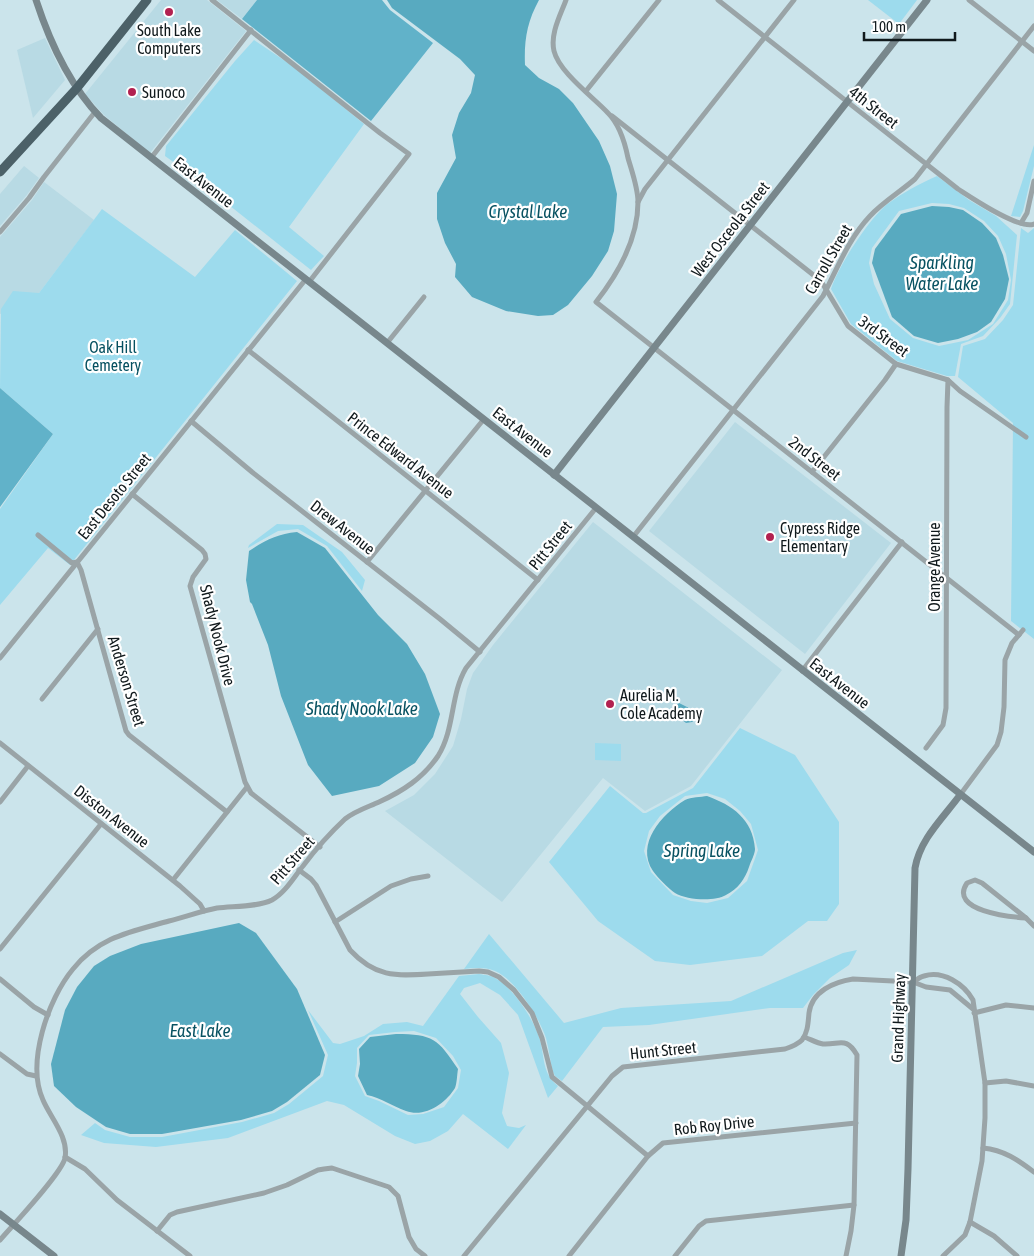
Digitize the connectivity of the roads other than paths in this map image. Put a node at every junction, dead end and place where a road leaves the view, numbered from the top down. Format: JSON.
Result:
{"nodes":[{"id":1,"x":36,"y":0,"type":"edge"},
{"id":2,"x":147,"y":0,"type":"edge"},
{"id":3,"x":212,"y":0,"type":"edge"},
{"id":4,"x":566,"y":0,"type":"edge"},
{"id":5,"x":659,"y":0,"type":"edge"},
{"id":6,"x":718,"y":0,"type":"edge"},
{"id":7,"x":794,"y":0,"type":"edge"},
{"id":8,"x":927,"y":0,"type":"edge"},
{"id":9,"x":969,"y":0,"type":"edge"},
{"id":10,"x":1034,"y":26,"type":"edge"},
{"id":11,"x":250,"y":30,"type":"junction"},
{"id":12,"x":764,"y":37,"type":"junction"},
{"id":13,"x":1022,"y":42,"type":"junction"},
{"id":14,"x":1034,"y":51,"type":"edge"},
{"id":15,"x":77,"y":88,"type":"junction"},
{"id":16,"x":586,"y":91,"type":"junction"},
{"id":17,"x":847,"y":102,"type":"junction"},
{"id":18,"x":95,"y":112,"type":"junction"},
{"id":19,"x":610,"y":114,"type":"junction"},
{"id":20,"x":151,"y":158,"type":"junction"},
{"id":21,"x":668,"y":159,"type":"junction"},
{"id":22,"x":926,"y":164,"type":"junction"},
{"id":23,"x":0,"y":172,"type":"edge"},
{"id":24,"x":1034,"y":181,"type":"edge"},
{"id":25,"x":638,"y":202,"type":"junction"},
{"id":26,"x":1021,"y":223,"type":"junction"},
{"id":27,"x":1034,"y":224,"type":"edge"},
{"id":28,"x":751,"y":226,"type":"junction"},
{"id":29,"x":0,"y":232,"type":"edge"},
{"id":30,"x":307,"y":280,"type":"junction"},
{"id":31,"x":827,"y":289,"type":"junction"},
{"id":32,"x":424,"y":297,"type":"dead end"},
{"id":33,"x":388,"y":343,"type":"junction"},
{"id":34,"x":655,"y":348,"type":"junction"},
{"id":35,"x":248,"y":350,"type":"junction"},
{"id":36,"x":896,"y":364,"type":"junction"},
{"id":37,"x":948,"y":380,"type":"junction"},
{"id":38,"x":733,"y":411,"type":"junction"},
{"id":39,"x":484,"y":419,"type":"junction"},
{"id":40,"x":191,"y":421,"type":"junction"},
{"id":41,"x":1026,"y":437,"type":"dead end"},
{"id":42,"x":812,"y":472,"type":"junction"},
{"id":43,"x":554,"y":475,"type":"junction"},
{"id":44,"x":426,"y":490,"type":"junction"},
{"id":45,"x":132,"y":494,"type":"junction"},
{"id":46,"x":596,"y":508,"type":"junction"},
{"id":47,"x":38,"y":535,"type":"dead end"},
{"id":48,"x":633,"y":537,"type":"junction"},
{"id":49,"x":902,"y":542,"type":"junction"},
{"id":50,"x":77,"y":562,"type":"junction"},
{"id":51,"x":367,"y":562,"type":"junction"},
{"id":52,"x":946,"y":577,"type":"junction"},
{"id":53,"x":538,"y":580,"type":"junction"},
{"id":54,"x":98,"y":629,"type":"junction"},
{"id":55,"x":480,"y":652,"type":"junction"},
{"id":56,"x":0,"y":658,"type":"edge"},
{"id":57,"x":802,"y":671,"type":"junction"},
{"id":58,"x":42,"y":699,"type":"dead end"},
{"id":59,"x":0,"y":743,"type":"edge"},
{"id":60,"x":926,"y":748,"type":"dead end"},
{"id":61,"x":28,"y":766,"type":"junction"},
{"id":62,"x":247,"y":787,"type":"junction"},
{"id":63,"x":960,"y":795,"type":"junction"},
{"id":64,"x":0,"y":802,"type":"edge"},
{"id":65,"x":227,"y":812,"type":"junction"},
{"id":66,"x":101,"y":824,"type":"junction"},
{"id":67,"x":320,"y":846,"type":"junction"},
{"id":68,"x":1034,"y":852,"type":"edge"},
{"id":69,"x":299,"y":870,"type":"junction"},
{"id":70,"x":428,"y":876,"type":"dead end"},
{"id":71,"x":173,"y":880,"type":"junction"},
{"id":72,"x":204,"y":912,"type":"junction"},
{"id":73,"x":1026,"y":918,"type":"junction"},
{"id":74,"x":335,"y":922,"type":"junction"},
{"id":75,"x":1034,"y":926,"type":"edge"},
{"id":76,"x":0,"y":949,"type":"edge"},
{"id":77,"x":0,"y":979,"type":"edge"},
{"id":78,"x":913,"y":982,"type":"junction"},
{"id":79,"x":1034,"y":1008,"type":"edge"},
{"id":80,"x":974,"y":1011,"type":"junction"},
{"id":81,"x":48,"y":1015,"type":"junction"},
{"id":82,"x":804,"y":1037,"type":"junction"},
{"id":83,"x":0,"y":1054,"type":"edge"},
{"id":84,"x":36,"y":1076,"type":"junction"},
{"id":85,"x":984,"y":1083,"type":"junction"},
{"id":86,"x":1034,"y":1086,"type":"edge"},
{"id":87,"x":588,"y":1107,"type":"junction"},
{"id":88,"x":856,"y":1123,"type":"junction"},
{"id":89,"x":983,"y":1148,"type":"junction"},
{"id":90,"x":648,"y":1156,"type":"junction"},
{"id":91,"x":65,"y":1157,"type":"junction"},
{"id":92,"x":1034,"y":1172,"type":"edge"},
{"id":93,"x":854,"y":1205,"type":"junction"},
{"id":94,"x":0,"y":1214,"type":"edge"},
{"id":95,"x":970,"y":1222,"type":"junction"},
{"id":96,"x":13,"y":1224,"type":"junction"},
{"id":97,"x":157,"y":1231,"type":"junction"},
{"id":98,"x":0,"y":1240,"type":"edge"},
{"id":99,"x":54,"y":1256,"type":"edge"},
{"id":100,"x":190,"y":1256,"type":"edge"},
{"id":101,"x":425,"y":1256,"type":"edge"},
{"id":102,"x":464,"y":1256,"type":"edge"},
{"id":103,"x":568,"y":1256,"type":"edge"},
{"id":104,"x":675,"y":1256,"type":"edge"},
{"id":105,"x":846,"y":1256,"type":"edge"},
{"id":106,"x":901,"y":1256,"type":"edge"},
{"id":107,"x":943,"y":1256,"type":"edge"},
{"id":108,"x":1017,"y":1256,"type":"edge"}],
"edges":[{"from":1,"to":15,"type":"street","name":"East Avenue"},
{"from":2,"to":15,"type":"highway"},
{"from":3,"to":11,"type":"street"},
{"from":4,"to":16,"type":"street","name":"3rd Street"},
{"from":5,"to":16,"type":"street"},
{"from":6,"to":12,"type":"street","name":"4th Street"},
{"from":7,"to":12,"type":"street"},
{"from":8,"to":17,"type":"street","name":"West Osceola Street"},
{"from":9,"to":13,"type":"street"},
{"from":10,"to":13,"type":"street","name":"Carroll Street"},
{"from":11,"to":20,"type":"street"},
{"from":11,"to":30,"type":"street","name":"East Desoto Street"},
{"from":12,"to":17,"type":"street","name":"4th Street"},
{"from":12,"to":21,"type":"street"},
{"from":13,"to":14,"type":"street"},
{"from":13,"to":22,"type":"street","name":"Carroll Street"},
{"from":15,"to":18,"type":"street","name":"East Avenue"},
{"from":15,"to":23,"type":"highway"},
{"from":16,"to":19,"type":"street","name":"3rd Street"},
{"from":17,"to":22,"type":"street","name":"4th Street"},
{"from":17,"to":28,"type":"street","name":"West Osceola Street"},
{"from":18,"to":20,"type":"street","name":"East Avenue"},
{"from":18,"to":29,"type":"street"},
{"from":19,"to":21,"type":"street","name":"3rd Street"},
{"from":19,"to":25,"type":"street"},
{"from":20,"to":30,"type":"street","name":"East Avenue"},
{"from":21,"to":25,"type":"street"},
{"from":21,"to":28,"type":"street","name":"3rd Street"},
{"from":22,"to":26,"type":"street","name":"4th Street"},
{"from":22,"to":31,"type":"street","name":"Carroll Street"},
{"from":24,"to":26,"type":"street"},
{"from":25,"to":34,"type":"street","name":"2nd Street"},
{"from":26,"to":27,"type":"street"},
{"from":28,"to":31,"type":"street","name":"3rd Street"},
{"from":28,"to":34,"type":"street","name":"West Osceola Street"},
{"from":30,"to":33,"type":"street","name":"East Avenue"},
{"from":30,"to":35,"type":"street","name":"East Desoto Street"},
{"from":31,"to":36,"type":"street","name":"3rd Street"},
{"from":31,"to":38,"type":"street","name":"Carroll Street"},
{"from":32,"to":33,"type":"street"},
{"from":33,"to":39,"type":"street","name":"East Avenue"},
{"from":34,"to":38,"type":"street","name":"2nd Street"},
{"from":34,"to":43,"type":"street","name":"West Osceola Street"},
{"from":35,"to":40,"type":"street","name":"East Desoto Street"},
{"from":35,"to":44,"type":"street","name":"Prince Edward Avenue"},
{"from":36,"to":37,"type":"street","name":"3rd Street"},
{"from":36,"to":42,"type":"street"},
{"from":37,"to":41,"type":"street","name":"3rd Street"},
{"from":37,"to":52,"type":"street","name":"Orange Avenue"},
{"from":38,"to":42,"type":"street","name":"2nd Street"},
{"from":38,"to":48,"type":"street","name":"Carroll Street"},
{"from":39,"to":43,"type":"street","name":"East Avenue"},
{"from":39,"to":44,"type":"street"},
{"from":40,"to":45,"type":"street","name":"East Desoto Street"},
{"from":40,"to":51,"type":"street","name":"Drew Avenue"},
{"from":42,"to":49,"type":"street","name":"2nd Street"},
{"from":43,"to":46,"type":"street","name":"East Avenue"},
{"from":44,"to":51,"type":"street"},
{"from":44,"to":53,"type":"street","name":"Prince Edward Avenue"},
{"from":45,"to":50,"type":"street","name":"East Desoto Street"},
{"from":45,"to":62,"type":"street","name":"Shady Nook Drive"},
{"from":46,"to":48,"type":"street","name":"East Avenue"},
{"from":46,"to":53,"type":"street","name":"Pitt Street"},
{"from":47,"to":50,"type":"street"},
{"from":48,"to":57,"type":"street","name":"East Avenue"},
{"from":49,"to":52,"type":"street","name":"2nd Street"},
{"from":49,"to":57,"type":"street"},
{"from":50,"to":54,"type":"street","name":"Anderson Street"},
{"from":50,"to":56,"type":"street","name":"East Desoto Street"},
{"from":51,"to":55,"type":"street","name":"Drew Avenue"},
{"from":52,"to":60,"type":"street","name":"Orange Avenue"},
{"from":52,"to":63,"type":"street","name":"2nd Street"},
{"from":53,"to":55,"type":"street","name":"Pitt Street"},
{"from":54,"to":58,"type":"street"},
{"from":54,"to":65,"type":"street","name":"Anderson Street"},
{"from":55,"to":67,"type":"street","name":"Pitt Street"},
{"from":57,"to":63,"type":"street","name":"East Avenue"},
{"from":59,"to":61,"type":"street","name":"Disston Avenue"},
{"from":61,"to":64,"type":"street"},
{"from":61,"to":66,"type":"street","name":"Disston Avenue"},
{"from":62,"to":65,"type":"street"},
{"from":62,"to":67,"type":"street"},
{"from":63,"to":68,"type":"street","name":"East Avenue"},
{"from":63,"to":78,"type":"street","name":"Grand Highway"},
{"from":65,"to":71,"type":"street"},
{"from":66,"to":71,"type":"street","name":"Disston Avenue"},
{"from":66,"to":76,"type":"street"},
{"from":67,"to":69,"type":"street","name":"Pitt Street"},
{"from":69,"to":72,"type":"street","name":"Pitt Street"},
{"from":69,"to":74,"type":"street"},
{"from":70,"to":74,"type":"street"},
{"from":71,"to":72,"type":"street","name":"Disston Avenue"},
{"from":72,"to":81,"type":"street","name":"Pitt Street"},
{"from":73,"to":73,"type":"street"},
{"from":73,"to":75,"type":"street"},
{"from":74,"to":87,"type":"street"},
{"from":77,"to":81,"type":"street"},
{"from":78,"to":80,"type":"street"},
{"from":78,"to":80,"type":"street"},
{"from":78,"to":82,"type":"street"},
{"from":78,"to":106,"type":"street","name":"Grand Highway"},
{"from":79,"to":80,"type":"street"},
{"from":80,"to":85,"type":"street"},
{"from":81,"to":84,"type":"street","name":"Pitt Street"},
{"from":82,"to":87,"type":"street","name":"Hunt Street"},
{"from":82,"to":88,"type":"street"},
{"from":83,"to":84,"type":"street"},
{"from":84,"to":91,"type":"street","name":"Pitt Street"},
{"from":85,"to":86,"type":"street"},
{"from":85,"to":89,"type":"street"},
{"from":87,"to":90,"type":"street"},
{"from":87,"to":102,"type":"street","name":"Hunt Street"},
{"from":88,"to":90,"type":"street","name":"Rob Roy Drive"},
{"from":88,"to":93,"type":"street"},
{"from":89,"to":92,"type":"street"},
{"from":89,"to":95,"type":"street"},
{"from":90,"to":103,"type":"street","name":"Rob Roy Drive"},
{"from":91,"to":96,"type":"street"},
{"from":91,"to":97,"type":"street"},
{"from":93,"to":104,"type":"street"},
{"from":93,"to":105,"type":"street"},
{"from":94,"to":96,"type":"street"},
{"from":95,"to":107,"type":"street"},
{"from":95,"to":108,"type":"street"},
{"from":96,"to":98,"type":"street"},
{"from":96,"to":99,"type":"street"},
{"from":97,"to":100,"type":"street"},
{"from":97,"to":101,"type":"street"}]}
